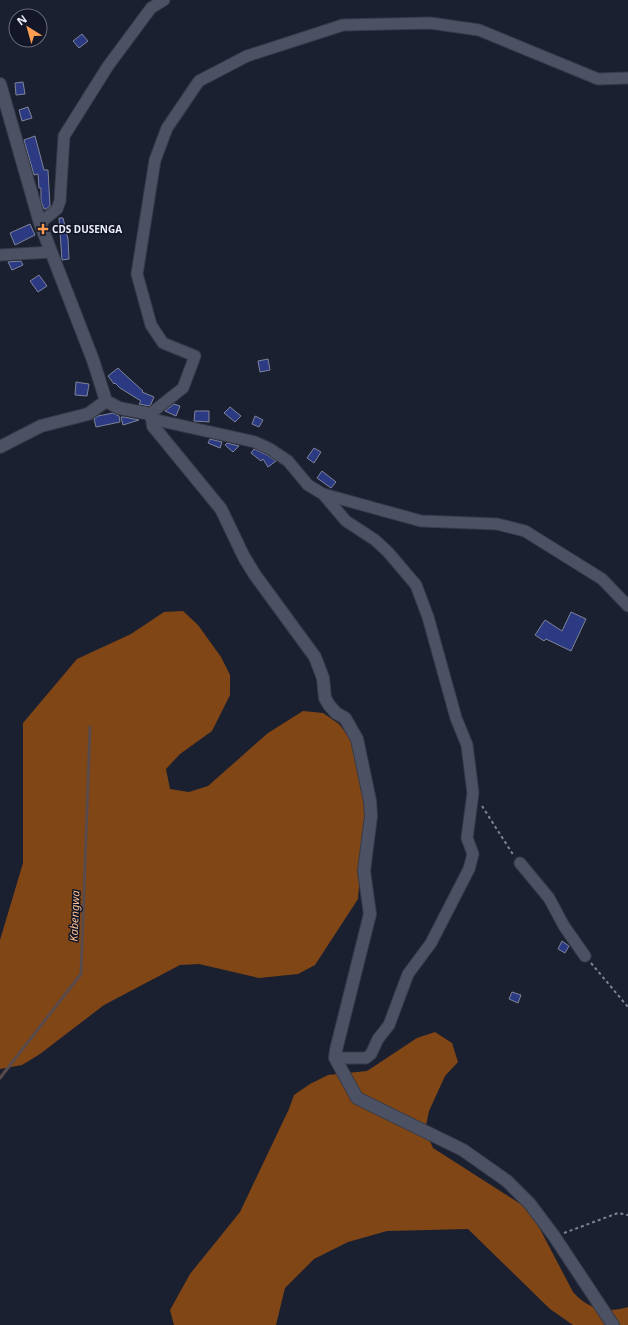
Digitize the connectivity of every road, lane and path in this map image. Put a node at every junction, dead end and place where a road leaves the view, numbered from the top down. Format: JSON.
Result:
{"nodes":[{"id":1,"x":164,"y":0,"type":"edge"},
{"id":2,"x":628,"y":78,"type":"edge"},
{"id":3,"x":1,"y":90,"type":"edge"},
{"id":4,"x":40,"y":223,"type":"junction"},
{"id":5,"x":51,"y":252,"type":"junction"},
{"id":6,"x":0,"y":255,"type":"edge"},
{"id":7,"x":106,"y":401,"type":"junction"},
{"id":8,"x":151,"y":417,"type":"junction"},
{"id":9,"x":0,"y":447,"type":"edge"},
{"id":10,"x":323,"y":494,"type":"junction"},
{"id":11,"x":628,"y":606,"type":"edge"},
{"id":12,"x":473,"y":793,"type":"junction"},
{"id":13,"x":520,"y":863,"type":"joint"},
{"id":14,"x":585,"y":956,"type":"joint"},
{"id":15,"x":628,"y":1007,"type":"edge"},
{"id":16,"x":335,"y":1058,"type":"junction"},
{"id":17,"x":628,"y":1215,"type":"edge"},
{"id":18,"x":554,"y":1236,"type":"junction"},
{"id":19,"x":613,"y":1325,"type":"edge"}],
"edges":[{"from":1,"to":4,"type":"street"},
{"from":2,"to":8,"type":"street"},
{"from":3,"to":4,"type":"street"},
{"from":4,"to":5,"type":"street"},
{"from":5,"to":6,"type":"street"},
{"from":5,"to":7,"type":"street"},
{"from":7,"to":8,"type":"street"},
{"from":7,"to":9,"type":"street"},
{"from":8,"to":10,"type":"street"},
{"from":8,"to":16,"type":"street"},
{"from":10,"to":11,"type":"street"},
{"from":10,"to":12,"type":"street"},
{"from":12,"to":13,"type":"path"},
{"from":12,"to":16,"type":"street"},
{"from":13,"to":14,"type":"street"},
{"from":14,"to":15,"type":"path"},
{"from":16,"to":18,"type":"street"},
{"from":17,"to":18,"type":"path"},
{"from":18,"to":19,"type":"street"}]}
